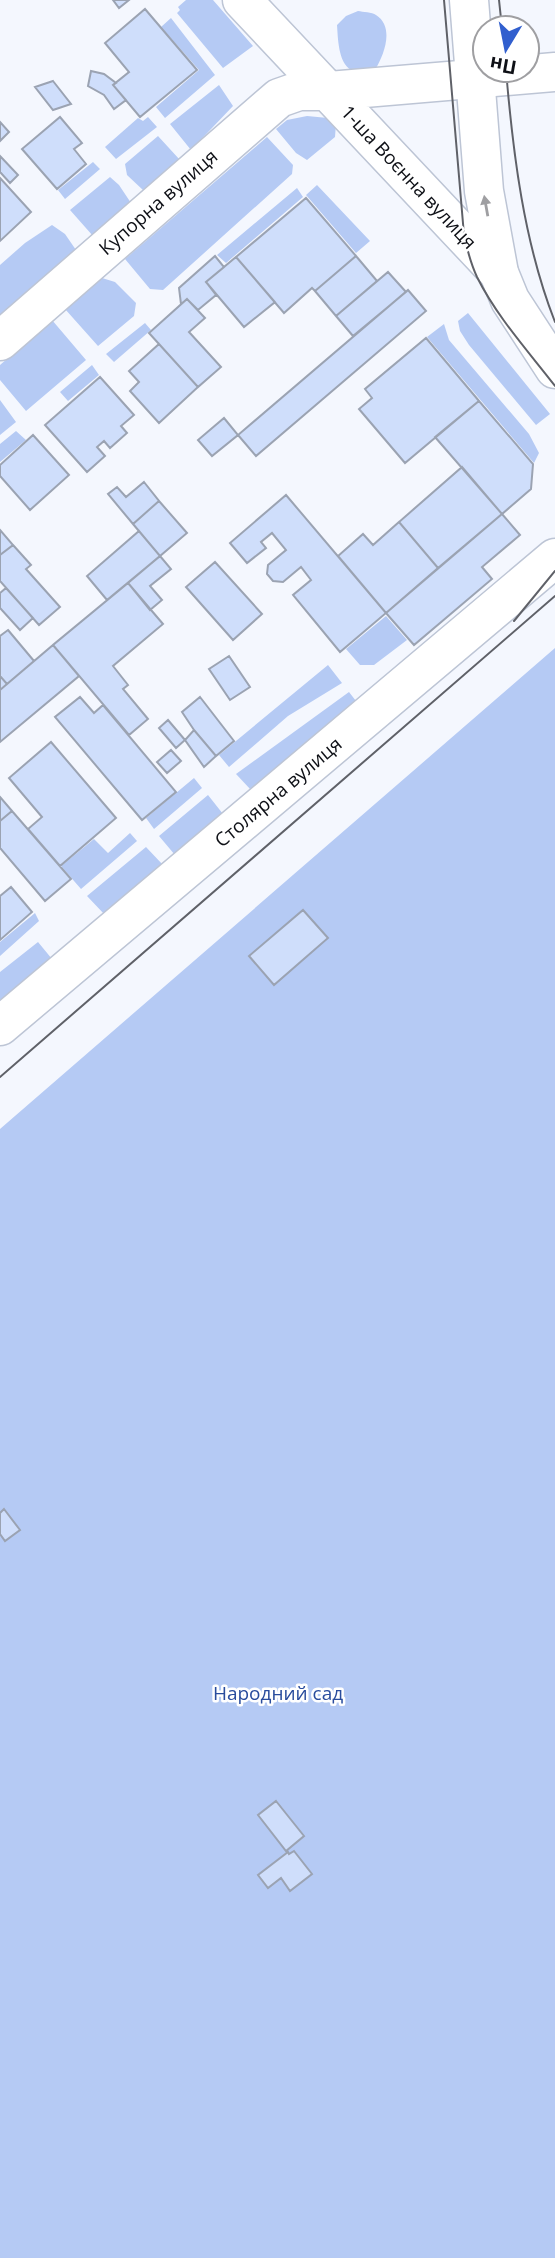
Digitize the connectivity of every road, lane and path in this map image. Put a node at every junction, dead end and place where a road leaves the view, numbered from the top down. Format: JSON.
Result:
{"nodes":[{"id":1,"x":242,"y":0,"type":"edge"},
{"id":2,"x":469,"y":0,"type":"edge"},
{"id":3,"x":471,"y":23,"type":"edge"},
{"id":4,"x":471,"y":79,"type":"edge"},
{"id":5,"x":476,"y":84,"type":"edge"},
{"id":6,"x":329,"y":91,"type":"junction"},
{"id":7,"x":499,"y":273,"type":"junction"},
{"id":8,"x":0,"y":341,"type":"edge"},
{"id":9,"x":555,"y":369,"type":"edge"},
{"id":10,"x":555,"y":558,"type":"edge"},
{"id":11,"x":0,"y":1026,"type":"edge"}],
"edges":[{"from":1,"to":6,"type":"street","name":"1-ша Воєнна вулиця"},
{"from":2,"to":3,"type":"street"},
{"from":4,"to":6,"type":"street","name":"Купорна вулиця"},
{"from":7,"to":5,"type":"street","one_way":true},
{"from":6,"to":7,"type":"street","name":"1-ша Воєнна вулиця"},
{"from":6,"to":8,"type":"street","name":"Купорна вулиця"},
{"from":7,"to":9,"type":"street","name":"1-ша Воєнна вулиця"},
{"from":10,"to":11,"type":"street","name":"Столярна вулиця"}]}
